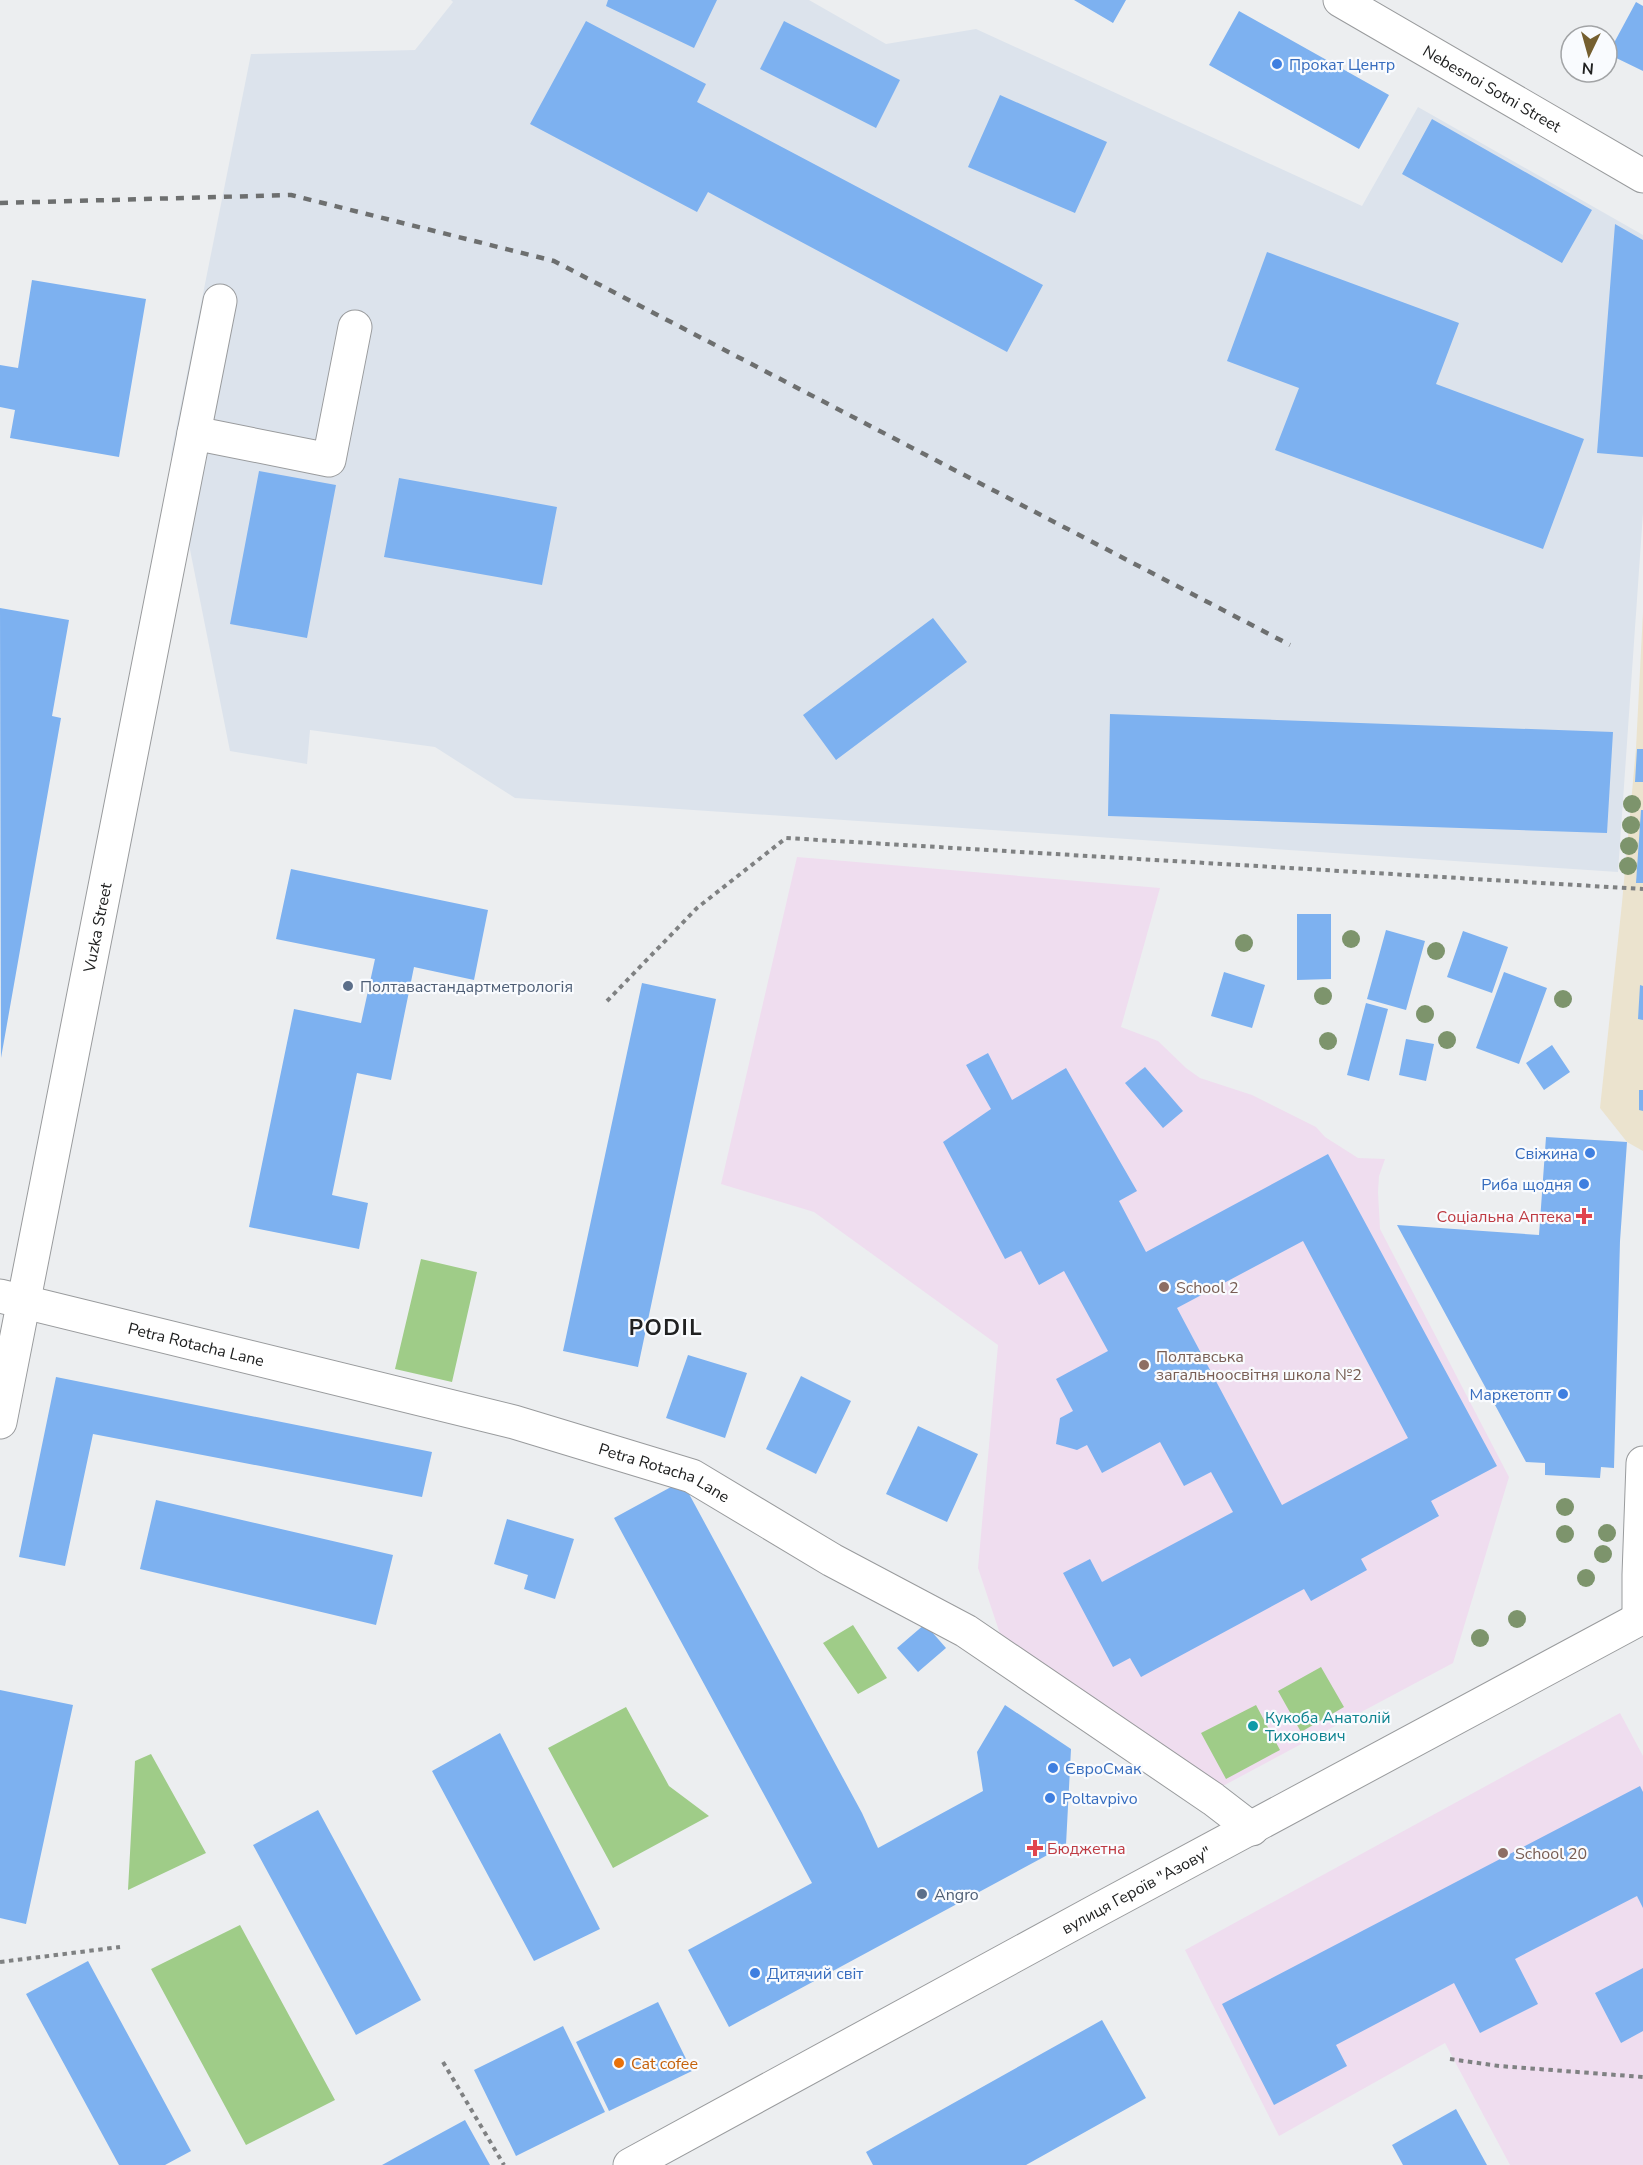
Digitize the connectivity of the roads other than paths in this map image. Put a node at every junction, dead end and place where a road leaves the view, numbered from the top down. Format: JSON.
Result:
{"nodes":[{"id":1,"x":1340,"y":0,"type":"edge"},
{"id":2,"x":1643,"y":176,"type":"edge"},
{"id":3,"x":220,"y":301,"type":"dead end"},
{"id":4,"x":355,"y":327,"type":"dead end"},
{"id":5,"x":194,"y":433,"type":"junction"},
{"id":6,"x":12,"y":1299,"type":"edge"},
{"id":7,"x":0,"y":1422,"type":"edge"},
{"id":8,"x":1643,"y":1463,"type":"edge"},
{"id":9,"x":1641,"y":1618,"type":"edge"},
{"id":10,"x":1252,"y":1829,"type":"junction"},
{"id":11,"x":630,"y":2165,"type":"edge"}],
"edges":[{"from":1,"to":2,"type":"street","name":"Nebesnoi Sotni Street"},
{"from":3,"to":5,"type":"street","name":"Vuzka Street"},
{"from":4,"to":5,"type":"street"},
{"from":5,"to":6,"type":"street","name":"Vuzka Street"},
{"from":6,"to":7,"type":"street","name":"Vuzka Street"},
{"from":6,"to":10,"type":"street","name":"Petra Rotacha Lane"},
{"from":8,"to":9,"type":"street"},
{"from":9,"to":10,"type":"street","name":"вулиця Героїв \"Азову\""},
{"from":10,"to":11,"type":"street","name":"вулиця Героїв \"Азову\""}]}
